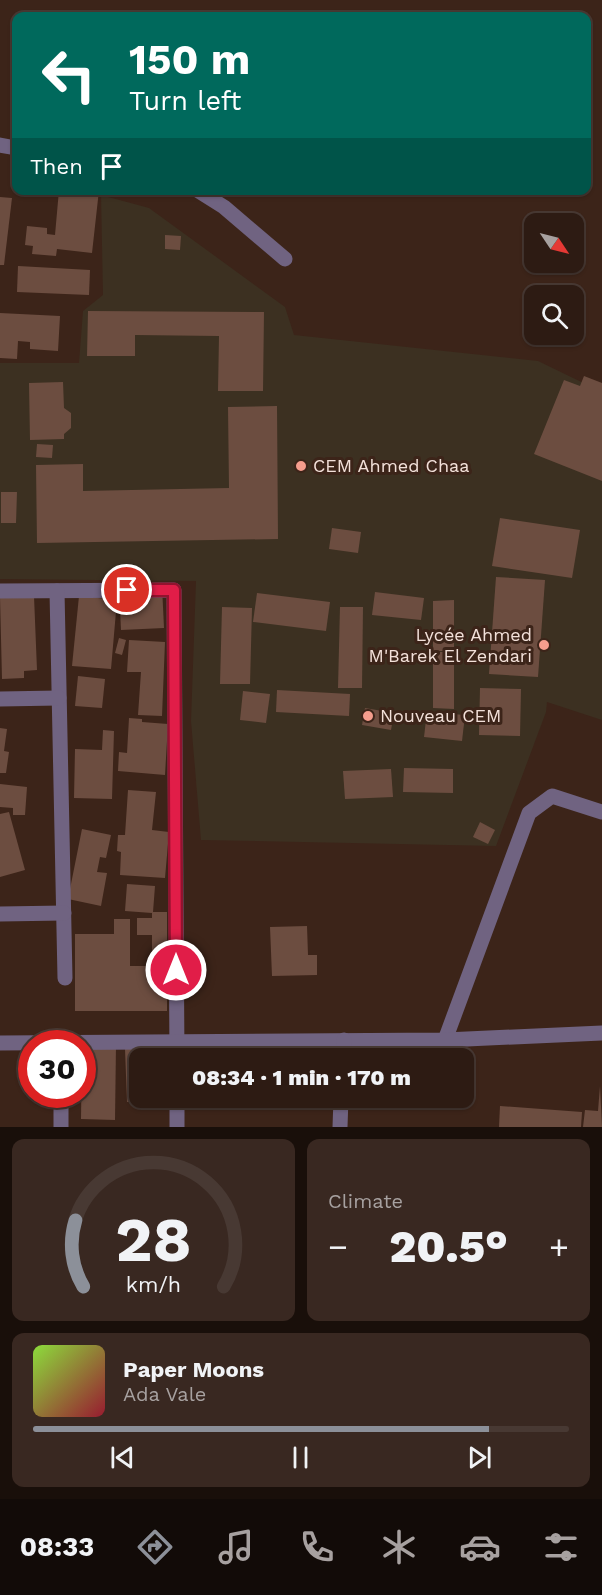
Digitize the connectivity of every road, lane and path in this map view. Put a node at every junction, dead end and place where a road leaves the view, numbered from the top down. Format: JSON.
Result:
{"nodes":[{"id":1,"x":205,"y":195,"type":"edge"},
{"id":2,"x":285,"y":259,"type":"dead end"},
{"id":3,"x":0,"y":591,"type":"edge"},
{"id":4,"x":57,"y":591,"type":"junction"},
{"id":5,"x":59,"y":698,"type":"junction"},
{"id":6,"x":0,"y":699,"type":"edge"},
{"id":7,"x":602,"y":812,"type":"edge"},
{"id":8,"x":64,"y":913,"type":"junction"},
{"id":9,"x":0,"y":914,"type":"edge"},
{"id":10,"x":65,"y":978,"type":"dead end"},
{"id":11,"x":602,"y":1033,"type":"edge"},
{"id":12,"x":344,"y":1040,"type":"junction"},
{"id":13,"x":445,"y":1040,"type":"junction"},
{"id":14,"x":177,"y":1041,"type":"junction"},
{"id":15,"x":96,"y":1042,"type":"edge"},
{"id":16,"x":0,"y":1043,"type":"edge"},
{"id":17,"x":18,"y":1043,"type":"edge"},
{"id":18,"x":177,"y":1048,"type":"edge"},
{"id":19,"x":344,"y":1048,"type":"edge"},
{"id":20,"x":61,"y":1108,"type":"edge"},
{"id":21,"x":177,"y":1108,"type":"edge"},
{"id":22,"x":341,"y":1108,"type":"edge"},
{"id":23,"x":61,"y":1127,"type":"edge"},
{"id":24,"x":177,"y":1127,"type":"edge"},
{"id":25,"x":340,"y":1127,"type":"edge"}],
"edges":[{"from":1,"to":2,"type":"street"},
{"from":3,"to":4,"type":"street"},
{"from":4,"to":5,"type":"street"},
{"from":4,"to":14,"type":"street"},
{"from":5,"to":6,"type":"street"},
{"from":5,"to":8,"type":"street"},
{"from":7,"to":13,"type":"street"},
{"from":8,"to":9,"type":"street"},
{"from":8,"to":10,"type":"street"},
{"from":11,"to":13,"type":"street"},
{"from":12,"to":13,"type":"street"},
{"from":12,"to":14,"type":"street"},
{"from":12,"to":19,"type":"street"},
{"from":14,"to":15,"type":"street"},
{"from":14,"to":18,"type":"street"},
{"from":16,"to":17,"type":"street"},
{"from":20,"to":23,"type":"street"},
{"from":21,"to":24,"type":"street"},
{"from":22,"to":25,"type":"street"}]}
